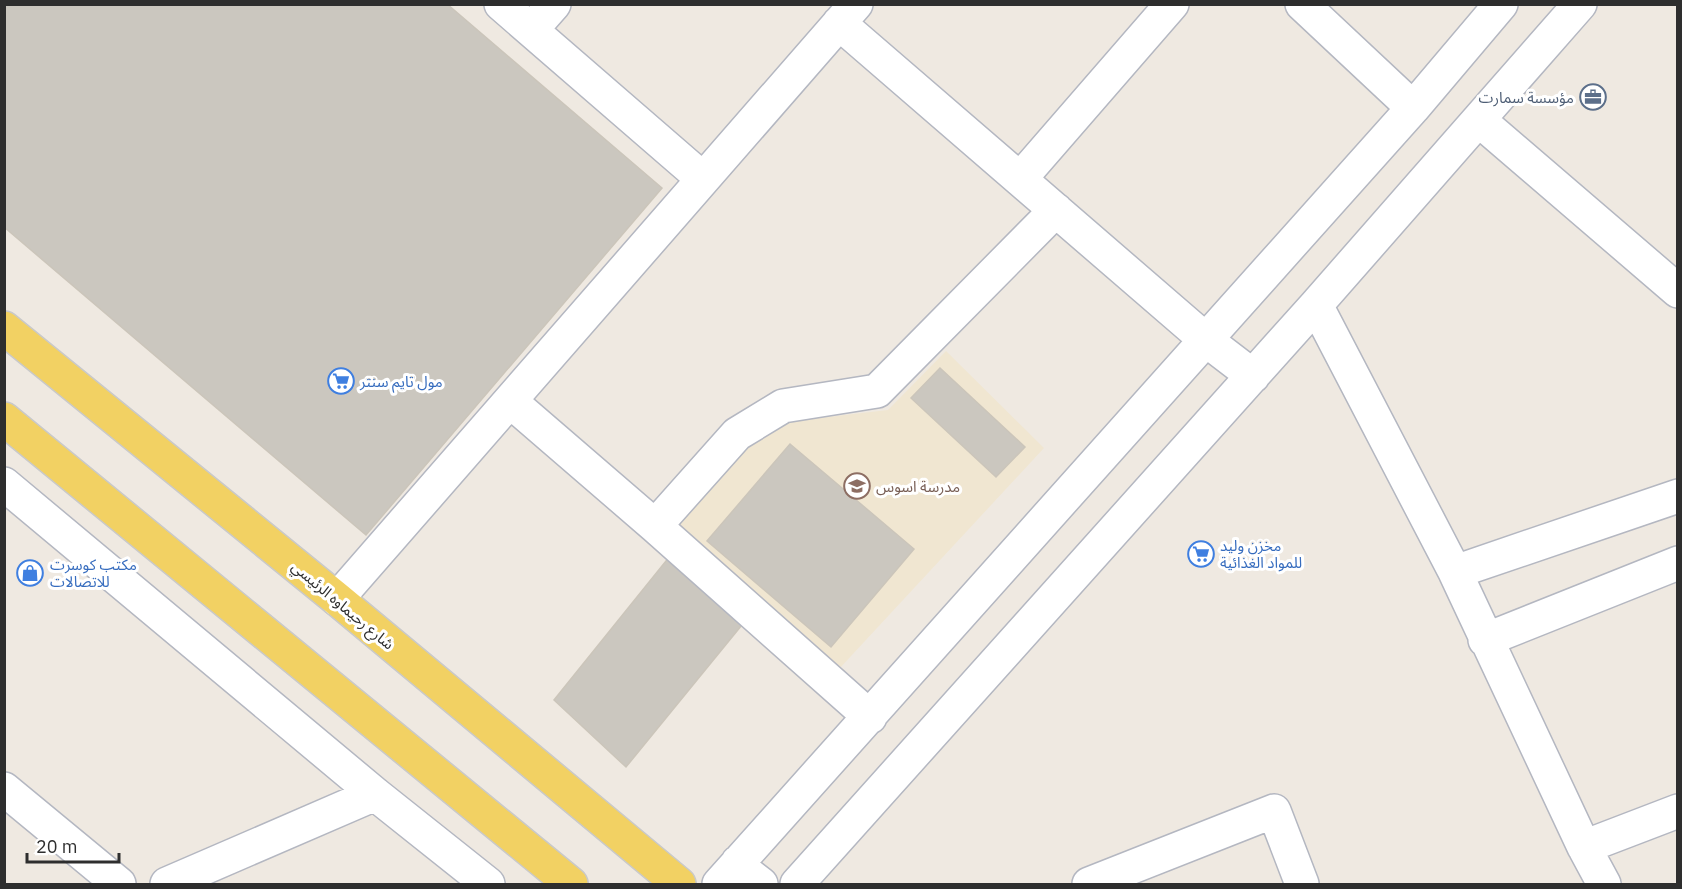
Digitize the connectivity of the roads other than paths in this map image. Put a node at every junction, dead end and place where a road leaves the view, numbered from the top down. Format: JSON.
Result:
{"nodes":[{"id":1,"x":501,"y":4,"type":"edge"},
{"id":2,"x":554,"y":4,"type":"edge"},
{"id":3,"x":1172,"y":4,"type":"edge"},
{"id":4,"x":1302,"y":4,"type":"edge"},
{"id":5,"x":1501,"y":4,"type":"edge"},
{"id":6,"x":1580,"y":4,"type":"edge"},
{"id":7,"x":848,"y":14,"type":"edge"},
{"id":8,"x":532,"y":29,"type":"junction"},
{"id":9,"x":1413,"y":108,"type":"junction"},
{"id":10,"x":1480,"y":121,"type":"junction"},
{"id":11,"x":1020,"y":178,"type":"junction"},
{"id":12,"x":703,"y":179,"type":"junction"},
{"id":13,"x":1056,"y":210,"type":"junction"},
{"id":14,"x":1677,"y":291,"type":"edge"},
{"id":15,"x":1316,"y":305,"type":"junction"},
{"id":16,"x":4,"y":328,"type":"edge"},
{"id":17,"x":1206,"y":340,"type":"junction"},
{"id":18,"x":1253,"y":375,"type":"junction"},
{"id":19,"x":510,"y":400,"type":"junction"},
{"id":20,"x":4,"y":419,"type":"edge"},
{"id":21,"x":4,"y":484,"type":"edge"},
{"id":22,"x":1677,"y":496,"type":"edge"},
{"id":23,"x":655,"y":526,"type":"junction"},
{"id":24,"x":1677,"y":563,"type":"edge"},
{"id":25,"x":1455,"y":572,"type":"junction"},
{"id":26,"x":337,"y":599,"type":"junction"},
{"id":27,"x":1485,"y":640,"type":"junction"},
{"id":28,"x":870,"y":717,"type":"junction"},
{"id":29,"x":4,"y":789,"type":"edge"},
{"id":30,"x":375,"y":794,"type":"junction"},
{"id":31,"x":1677,"y":811,"type":"edge"},
{"id":32,"x":1584,"y":847,"type":"junction"},
{"id":33,"x":739,"y":877,"type":"edge"},
{"id":34,"x":119,"y":885,"type":"edge"},
{"id":35,"x":167,"y":885,"type":"edge"},
{"id":36,"x":488,"y":885,"type":"edge"},
{"id":37,"x":571,"y":885,"type":"edge"},
{"id":38,"x":679,"y":885,"type":"edge"},
{"id":39,"x":797,"y":885,"type":"edge"},
{"id":40,"x":1089,"y":885,"type":"edge"},
{"id":41,"x":1302,"y":885,"type":"edge"},
{"id":42,"x":1604,"y":885,"type":"edge"}],
"edges":[{"from":1,"to":8,"type":"street"},
{"from":2,"to":8,"type":"street"},
{"from":3,"to":11,"type":"street"},
{"from":4,"to":9,"type":"street"},
{"from":5,"to":9,"type":"street"},
{"from":6,"to":10,"type":"street"},
{"from":7,"to":11,"type":"street"},
{"from":7,"to":12,"type":"street"},
{"from":8,"to":12,"type":"street"},
{"from":9,"to":17,"type":"street"},
{"from":10,"to":14,"type":"street"},
{"from":10,"to":15,"type":"street"},
{"from":11,"to":13,"type":"street"},
{"from":12,"to":19,"type":"street"},
{"from":13,"to":17,"type":"street"},
{"from":13,"to":23,"type":"street"},
{"from":15,"to":18,"type":"street"},
{"from":15,"to":25,"type":"street"},
{"from":16,"to":26,"type":"main road","name":"شارع رحيماوه الرئيسي"},
{"from":17,"to":18,"type":"street"},
{"from":17,"to":28,"type":"street"},
{"from":18,"to":39,"type":"street"},
{"from":19,"to":23,"type":"street"},
{"from":19,"to":26,"type":"street"},
{"from":20,"to":37,"type":"main road"},
{"from":21,"to":30,"type":"street"},
{"from":22,"to":25,"type":"street"},
{"from":23,"to":28,"type":"street"},
{"from":24,"to":27,"type":"street"},
{"from":25,"to":27,"type":"street"},
{"from":26,"to":38,"type":"main road","name":"شارع رحيماوه الرئيسي"},
{"from":27,"to":32,"type":"street"},
{"from":28,"to":33,"type":"street"},
{"from":29,"to":34,"type":"street"},
{"from":30,"to":35,"type":"street"},
{"from":30,"to":36,"type":"street"},
{"from":31,"to":32,"type":"street"},
{"from":32,"to":42,"type":"street"},
{"from":40,"to":41,"type":"street"}]}
